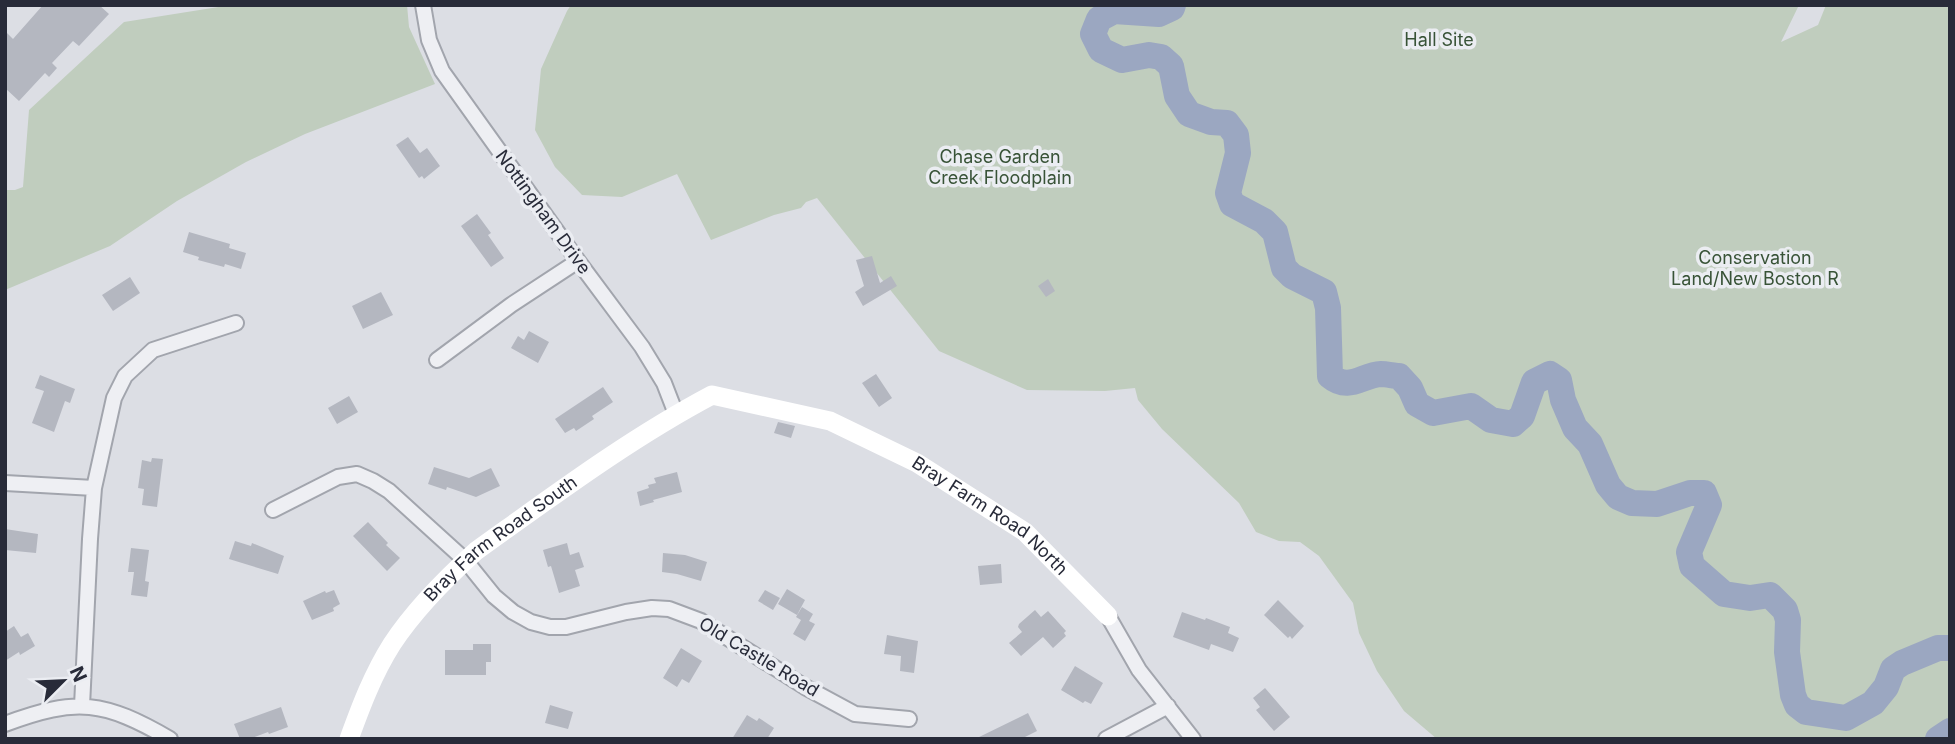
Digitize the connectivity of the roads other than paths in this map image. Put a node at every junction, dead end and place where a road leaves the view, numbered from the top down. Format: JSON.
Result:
{"nodes":[{"id":1,"x":423,"y":5,"type":"edge"},
{"id":2,"x":578,"y":261,"type":"junction"},
{"id":3,"x":236,"y":323,"type":"dead end"},
{"id":4,"x":437,"y":360,"type":"dead end"},
{"id":5,"x":712,"y":395,"type":"joint"},
{"id":6,"x":676,"y":414,"type":"junction"},
{"id":7,"x":5,"y":483,"type":"edge"},
{"id":8,"x":94,"y":488,"type":"junction"},
{"id":9,"x":273,"y":510,"type":"dead end"},
{"id":10,"x":465,"y":560,"type":"junction"},
{"id":11,"x":1108,"y":616,"type":"joint"},
{"id":12,"x":82,"y":706,"type":"junction"},
{"id":13,"x":1168,"y":706,"type":"junction"},
{"id":14,"x":909,"y":719,"type":"dead end"},
{"id":15,"x":5,"y":724,"type":"edge"},
{"id":16,"x":170,"y":739,"type":"edge"},
{"id":17,"x":349,"y":739,"type":"edge"},
{"id":18,"x":1107,"y":739,"type":"edge"},
{"id":19,"x":1194,"y":739,"type":"edge"}],
"edges":[{"from":1,"to":2,"type":"street","name":"Nottingham Drive"},
{"from":2,"to":4,"type":"street"},
{"from":2,"to":6,"type":"street","name":"Nottingham Drive"},
{"from":3,"to":8,"type":"street"},
{"from":5,"to":6,"type":"street","name":"Bray Farm Road South"},
{"from":5,"to":11,"type":"street","name":"Bray Farm Road North"},
{"from":6,"to":10,"type":"street","name":"Bray Farm Road South"},
{"from":7,"to":8,"type":"street"},
{"from":8,"to":12,"type":"street"},
{"from":9,"to":10,"type":"street","name":"Old Castle Road"},
{"from":10,"to":14,"type":"street","name":"Old Castle Road"},
{"from":10,"to":17,"type":"street","name":"Bray Farm Road South"},
{"from":11,"to":13,"type":"street","name":"Bray Farm Road North"},
{"from":12,"to":15,"type":"street"},
{"from":12,"to":16,"type":"street"},
{"from":13,"to":18,"type":"street"},
{"from":13,"to":19,"type":"street","name":"Bray Farm Road North"}]}
